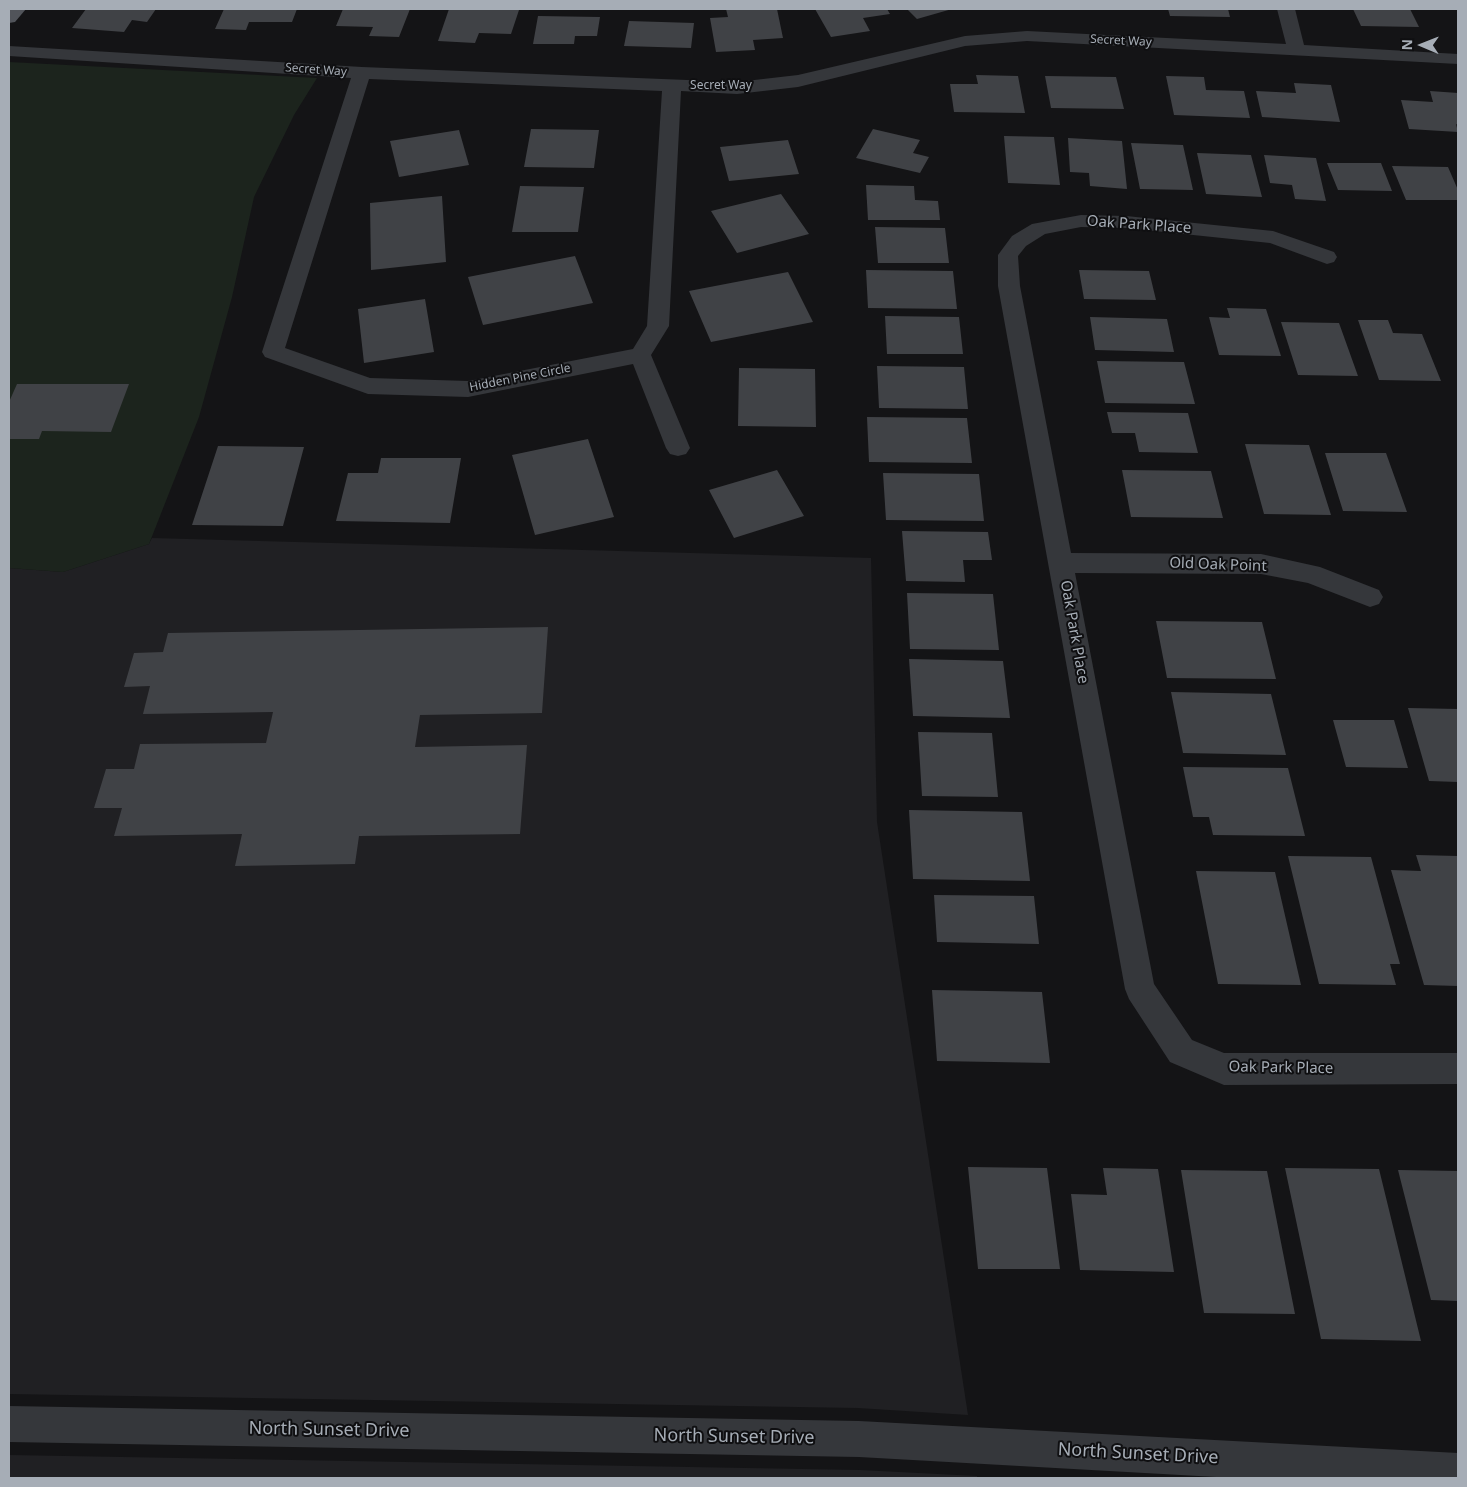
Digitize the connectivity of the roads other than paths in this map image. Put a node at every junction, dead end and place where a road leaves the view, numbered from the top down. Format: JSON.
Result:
{"nodes":[{"id":1,"x":17,"y":9,"type":"edge"},
{"id":2,"x":1286,"y":9,"type":"edge"},
{"id":3,"x":9,"y":18,"type":"edge"},
{"id":4,"x":1296,"y":50,"type":"junction"},
{"id":5,"x":9,"y":51,"type":"edge"},
{"id":6,"x":1458,"y":59,"type":"edge"},
{"id":7,"x":362,"y":73,"type":"junction"},
{"id":8,"x":672,"y":86,"type":"junction"},
{"id":9,"x":1327,"y":257,"type":"dead end"},
{"id":10,"x":640,"y":355,"type":"junction"},
{"id":11,"x":678,"y":448,"type":"dead end"},
{"id":12,"x":1062,"y":563,"type":"junction"},
{"id":13,"x":1370,"y":598,"type":"dead end"},
{"id":14,"x":1458,"y":1068,"type":"edge"},
{"id":15,"x":9,"y":1424,"type":"edge"},
{"id":16,"x":1458,"y":1472,"type":"edge"}],
"edges":[{"from":1,"to":3,"type":"main road"},
{"from":2,"to":4,"type":"street"},
{"from":4,"to":6,"type":"street","name":"Secret Way"},
{"from":4,"to":8,"type":"street","name":"Secret Way"},
{"from":5,"to":7,"type":"street","name":"Secret Way"},
{"from":7,"to":8,"type":"street","name":"Secret Way"},
{"from":7,"to":10,"type":"street","name":"Hidden Pine Circle"},
{"from":8,"to":10,"type":"street"},
{"from":9,"to":12,"type":"street","name":"Oak Park Place"},
{"from":10,"to":11,"type":"street"},
{"from":12,"to":13,"type":"street","name":"Old Oak Point"},
{"from":12,"to":14,"type":"street","name":"Oak Park Place"},
{"from":15,"to":16,"type":"street","name":"North Sunset Drive"}]}
